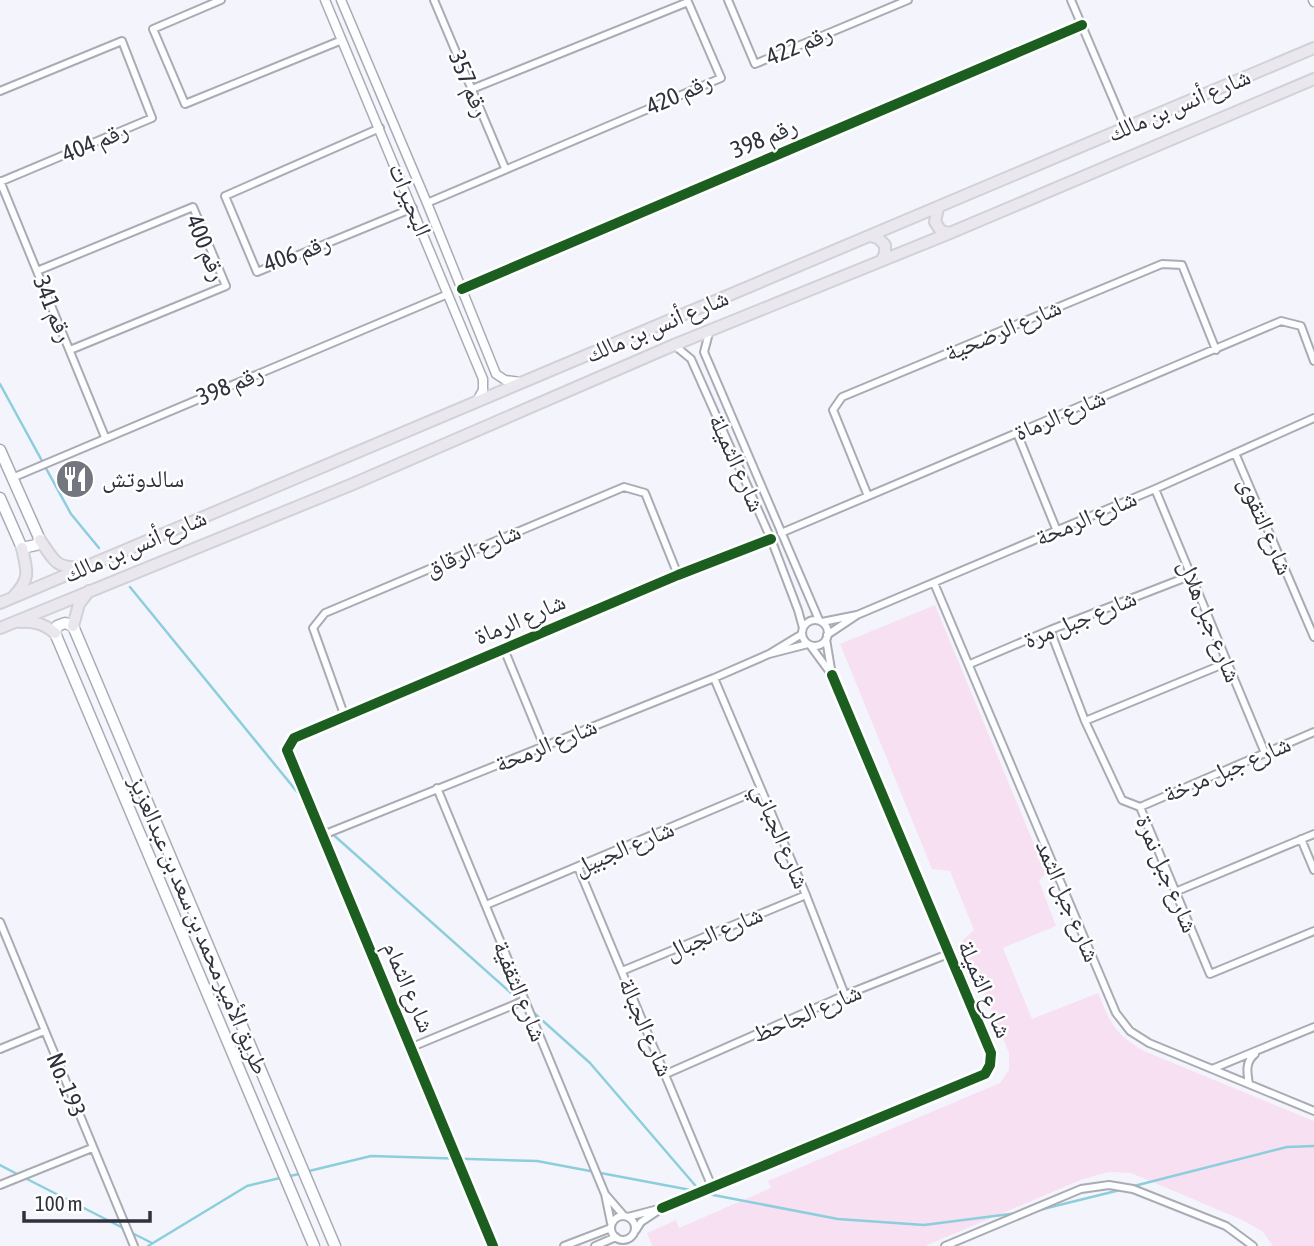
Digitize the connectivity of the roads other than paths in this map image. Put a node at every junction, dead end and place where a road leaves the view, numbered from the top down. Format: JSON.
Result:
{"nodes":[{"id":1,"x":221,"y":0,"type":"edge"},
{"id":2,"x":325,"y":0,"type":"edge"},
{"id":3,"x":341,"y":0,"type":"edge"},
{"id":4,"x":436,"y":0,"type":"edge"},
{"id":5,"x":728,"y":0,"type":"edge"},
{"id":6,"x":908,"y":0,"type":"edge"},
{"id":7,"x":1074,"y":1,"type":"edge"},
{"id":8,"x":1082,"y":25,"type":"junction"},
{"id":9,"x":342,"y":40,"type":"junction"},
{"id":10,"x":1314,"y":48,"type":"edge"},
{"id":11,"x":1314,"y":79,"type":"edge"},
{"id":12,"x":472,"y":89,"type":"junction"},
{"id":13,"x":0,"y":91,"type":"edge"},
{"id":14,"x":380,"y":128,"type":"junction"},
{"id":15,"x":1126,"y":129,"type":"junction"},
{"id":16,"x":505,"y":168,"type":"junction"},
{"id":17,"x":0,"y":181,"type":"edge"},
{"id":18,"x":427,"y":203,"type":"junction"},
{"id":19,"x":414,"y":208,"type":"junction"},
{"id":20,"x":938,"y":208,"type":"junction"},
{"id":21,"x":950,"y":233,"type":"junction"},
{"id":22,"x":870,"y":236,"type":"junction"},
{"id":23,"x":881,"y":261,"type":"junction"},
{"id":24,"x":37,"y":271,"type":"junction"},
{"id":25,"x":462,"y":289,"type":"junction"},
{"id":26,"x":448,"y":294,"type":"junction"},
{"id":27,"x":709,"y":333,"type":"junction"},
{"id":28,"x":674,"y":345,"type":"junction"},
{"id":29,"x":69,"y":350,"type":"junction"},
{"id":30,"x":1216,"y":350,"type":"junction"},
{"id":31,"x":489,"y":356,"type":"junction"},
{"id":32,"x":476,"y":359,"type":"junction"},
{"id":33,"x":1314,"y":360,"type":"edge"},
{"id":34,"x":523,"y":383,"type":"junction"},
{"id":35,"x":477,"y":401,"type":"junction"},
{"id":36,"x":1314,"y":418,"type":"edge"},
{"id":37,"x":1017,"y":433,"type":"junction"},
{"id":38,"x":105,"y":436,"type":"junction"},
{"id":39,"x":0,"y":450,"type":"edge"},
{"id":40,"x":1236,"y":453,"type":"junction"},
{"id":41,"x":12,"y":478,"type":"junction"},
{"id":42,"x":1155,"y":489,"type":"junction"},
{"id":43,"x":868,"y":496,"type":"junction"},
{"id":44,"x":0,"y":498,"type":"edge"},
{"id":45,"x":1057,"y":531,"type":"junction"},
{"id":46,"x":781,"y":533,"type":"junction"},
{"id":47,"x":771,"y":539,"type":"junction"},
{"id":48,"x":40,"y":540,"type":"junction"},
{"id":49,"x":22,"y":548,"type":"junction"},
{"id":50,"x":86,"y":567,"type":"junction"},
{"id":51,"x":678,"y":575,"type":"junction"},
{"id":52,"x":1192,"y":575,"type":"junction"},
{"id":53,"x":934,"y":583,"type":"junction"},
{"id":54,"x":89,"y":590,"type":"junction"},
{"id":55,"x":13,"y":598,"type":"junction"},
{"id":56,"x":0,"y":603,"type":"edge"},
{"id":57,"x":857,"y":615,"type":"junction"},
{"id":58,"x":14,"y":622,"type":"junction"},
{"id":59,"x":821,"y":622,"type":"junction"},
{"id":60,"x":73,"y":626,"type":"junction"},
{"id":61,"x":0,"y":628,"type":"edge"},
{"id":62,"x":1050,"y":629,"type":"junction"},
{"id":63,"x":802,"y":631,"type":"junction"},
{"id":64,"x":55,"y":633,"type":"junction"},
{"id":65,"x":826,"y":637,"type":"junction"},
{"id":66,"x":1314,"y":637,"type":"edge"},
{"id":67,"x":809,"y":644,"type":"junction"},
{"id":68,"x":503,"y":649,"type":"junction"},
{"id":69,"x":769,"y":654,"type":"junction"},
{"id":70,"x":1226,"y":663,"type":"junction"},
{"id":71,"x":970,"y":664,"type":"junction"},
{"id":72,"x":832,"y":675,"type":"junction"},
{"id":73,"x":714,"y":678,"type":"junction"},
{"id":74,"x":345,"y":717,"type":"junction"},
{"id":75,"x":1085,"y":721,"type":"junction"},
{"id":76,"x":1314,"y":732,"type":"edge"},
{"id":77,"x":290,"y":745,"type":"joint"},
{"id":78,"x":544,"y":746,"type":"junction"},
{"id":79,"x":1265,"y":753,"type":"junction"},
{"id":80,"x":437,"y":788,"type":"junction"},
{"id":81,"x":761,"y":789,"type":"junction"},
{"id":82,"x":1140,"y":807,"type":"junction"},
{"id":83,"x":1314,"y":834,"type":"edge"},
{"id":84,"x":323,"y":835,"type":"junction"},
{"id":85,"x":1301,"y":839,"type":"junction"},
{"id":86,"x":578,"y":867,"type":"junction"},
{"id":87,"x":1314,"y":870,"type":"edge"},
{"id":88,"x":1175,"y":892,"type":"junction"},
{"id":89,"x":806,"y":895,"type":"junction"},
{"id":90,"x":486,"y":905,"type":"junction"},
{"id":91,"x":0,"y":922,"type":"edge"},
{"id":92,"x":1314,"y":930,"type":"edge"},
{"id":93,"x":3,"y":940,"type":"edge"},
{"id":94,"x":948,"y":954,"type":"junction"},
{"id":95,"x":622,"y":971,"type":"junction"},
{"id":96,"x":845,"y":995,"type":"junction"},
{"id":97,"x":523,"y":1001,"type":"junction"},
{"id":98,"x":1314,"y":1027,"type":"edge"},
{"id":99,"x":44,"y":1031,"type":"junction"},
{"id":100,"x":412,"y":1047,"type":"junction"},
{"id":101,"x":0,"y":1049,"type":"edge"},
{"id":102,"x":1258,"y":1050,"type":"junction"},
{"id":103,"x":1212,"y":1069,"type":"junction"},
{"id":104,"x":666,"y":1074,"type":"junction"},
{"id":105,"x":1249,"y":1084,"type":"junction"},
{"id":106,"x":1314,"y":1111,"type":"edge"},
{"id":107,"x":92,"y":1148,"type":"junction"},
{"id":108,"x":0,"y":1185,"type":"edge"},
{"id":109,"x":712,"y":1188,"type":"junction"},
{"id":110,"x":605,"y":1195,"type":"junction"},
{"id":111,"x":662,"y":1209,"type":"junction"},
{"id":112,"x":626,"y":1216,"type":"junction"},
{"id":113,"x":611,"y":1226,"type":"junction"},
{"id":114,"x":634,"y":1233,"type":"junction"},
{"id":115,"x":618,"y":1238,"type":"junction"},
{"id":116,"x":134,"y":1246,"type":"edge"},
{"id":117,"x":314,"y":1246,"type":"edge"},
{"id":118,"x":335,"y":1246,"type":"edge"},
{"id":119,"x":494,"y":1246,"type":"edge"},
{"id":120,"x":564,"y":1246,"type":"edge"},
{"id":121,"x":595,"y":1246,"type":"edge"},
{"id":122,"x":625,"y":1246,"type":"edge"},
{"id":123,"x":636,"y":1246,"type":"edge"},
{"id":124,"x":945,"y":1246,"type":"edge"},
{"id":125,"x":1253,"y":1246,"type":"edge"}],
"edges":[{"from":1,"to":9,"type":"street"},
{"from":2,"to":9,"type":"street","name":"البحيرات"},
{"from":3,"to":18,"type":"street","name":"البحيرات"},
{"from":4,"to":12,"type":"street","name":"رقم 357"},
{"from":5,"to":6,"type":"street","name":"رقم 422"},
{"from":7,"to":8,"type":"street"},
{"from":8,"to":15,"type":"street"},
{"from":8,"to":25,"type":"street","name":"رقم 398"},
{"from":9,"to":14,"type":"street","name":"البحيرات"},
{"from":10,"to":15,"type":"main road","name":"شارع أنس بن مالك"},
{"from":11,"to":21,"type":"main road","name":"شارع أنس بن مالك"},
{"from":12,"to":16,"type":"street","name":"رقم 357"},
{"from":12,"to":16,"type":"street","name":"رقم 420"},
{"from":13,"to":17,"type":"street","name":"رقم 404"},
{"from":14,"to":19,"type":"street","name":"البحيرات"},
{"from":14,"to":19,"type":"street","name":"رقم 406"},
{"from":15,"to":20,"type":"main road","name":"شارع أنس بن مالك"},
{"from":16,"to":18,"type":"street","name":"رقم 420"},
{"from":17,"to":24,"type":"street","name":"رقم 341"},
{"from":18,"to":25,"type":"street","name":"البحيرات"},
{"from":19,"to":26,"type":"street","name":"البحيرات"},
{"from":20,"to":21,"type":"main road"},
{"from":20,"to":22,"type":"main road","name":"شارع أنس بن مالك"},
{"from":21,"to":23,"type":"main road","name":"شارع أنس بن مالك"},
{"from":22,"to":23,"type":"main road"},
{"from":22,"to":34,"type":"main road","name":"شارع أنس بن مالك"},
{"from":23,"to":27,"type":"main road","name":"شارع أنس بن مالك"},
{"from":24,"to":29,"type":"street","name":"رقم 341"},
{"from":24,"to":29,"type":"street","name":"رقم 400"},
{"from":25,"to":31,"type":"street","name":"البحيرات"},
{"from":26,"to":32,"type":"street","name":"البحيرات"},
{"from":26,"to":38,"type":"street","name":"رقم 398"},
{"from":27,"to":28,"type":"main road","name":"شارع أنس بن مالك"},
{"from":27,"to":46,"type":"street","name":"شارع الثميلة"},
{"from":28,"to":47,"type":"street","name":"شارع الثميلة"},
{"from":28,"to":54,"type":"main road","name":"شارع أنس بن مالك"},
{"from":29,"to":38,"type":"street","name":"رقم 341"},
{"from":30,"to":33,"type":"street","name":"شارع الرماة"},
{"from":30,"to":37,"type":"street","name":"شارع الرماة"},
{"from":30,"to":43,"type":"street","name":"شارع الرضحية"},
{"from":31,"to":32,"type":"street"},
{"from":31,"to":34,"type":"street","name":"البحيرات"},
{"from":32,"to":35,"type":"street","name":"البحيرات"},
{"from":34,"to":35,"type":"main road","name":"شارع أنس بن مالك"},
{"from":35,"to":50,"type":"main road","name":"شارع أنس بن مالك"},
{"from":36,"to":40,"type":"street","name":"شارع الرمحة"},
{"from":37,"to":43,"type":"street","name":"شارع الرماة"},
{"from":37,"to":45,"type":"street"},
{"from":38,"to":41,"type":"street","name":"رقم 398"},
{"from":39,"to":41,"type":"main road"},
{"from":40,"to":42,"type":"street","name":"شارع الرمحة"},
{"from":40,"to":66,"type":"street","name":"شارع التقوى"},
{"from":41,"to":48,"type":"main road"},
{"from":42,"to":45,"type":"street","name":"شارع الرمحة"},
{"from":42,"to":52,"type":"street","name":"شارع جبل هلال"},
{"from":43,"to":46,"type":"street","name":"شارع الرماة"},
{"from":44,"to":49,"type":"main road"},
{"from":45,"to":53,"type":"street","name":"شارع الرمحة"},
{"from":46,"to":59,"type":"street","name":"شارع الثميلة"},
{"from":47,"to":51,"type":"street","name":"شارع الرماة"},
{"from":47,"to":63,"type":"street","name":"شارع الثميلة"},
{"from":48,"to":49,"type":"main road"},
{"from":48,"to":50,"type":"main road"},
{"from":49,"to":55,"type":"main road"},
{"from":50,"to":55,"type":"main road","name":"شارع أنس بن مالك"},
{"from":51,"to":68,"type":"street","name":"شارع الرماة"},
{"from":51,"to":74,"type":"street","name":"شارع الرقاق"},
{"from":52,"to":62,"type":"street","name":"شارع جبل مرة"},
{"from":52,"to":70,"type":"street","name":"شارع جبل هلال"},
{"from":53,"to":57,"type":"street","name":"شارع الرمحة"},
{"from":53,"to":71,"type":"street","name":"شارع جبل الثمد"},
{"from":54,"to":58,"type":"main road","name":"شارع أنس بن مالك"},
{"from":54,"to":60,"type":"main road"},
{"from":55,"to":56,"type":"main road","name":"شارع أنس بن مالك"},
{"from":57,"to":59,"type":"street"},
{"from":57,"to":65,"type":"street"},
{"from":58,"to":61,"type":"main road","name":"شارع أنس بن مالك"},
{"from":58,"to":64,"type":"main road"},
{"from":59,"to":63,"type":"street"},
{"from":59,"to":65,"type":"street"},
{"from":60,"to":64,"type":"main road"},
{"from":60,"to":118,"type":"main road","name":"طريق الأمير محمد بن سعد بن عبدالعزيز"},
{"from":62,"to":71,"type":"street","name":"شارع جبل مرة"},
{"from":62,"to":75,"type":"street","name":"شارع جبل نمرة"},
{"from":63,"to":67,"type":"street"},
{"from":63,"to":69,"type":"street"},
{"from":64,"to":117,"type":"main road","name":"طريق الأمير محمد بن سعد بن عبدالعزيز"},
{"from":65,"to":67,"type":"street"},
{"from":65,"to":72,"type":"street"},
{"from":67,"to":69,"type":"street"},
{"from":67,"to":72,"type":"street"},
{"from":68,"to":74,"type":"street","name":"شارع الرماة"},
{"from":68,"to":78,"type":"street"},
{"from":69,"to":73,"type":"street","name":"شارع الرمحة"},
{"from":70,"to":75,"type":"street"},
{"from":70,"to":79,"type":"street","name":"شارع جبل هلال"},
{"from":71,"to":103,"type":"street","name":"شارع جبل الثمد"},
{"from":72,"to":94,"type":"street","name":"شارع الثميلة"},
{"from":73,"to":78,"type":"street","name":"شارع الرمحة"},
{"from":73,"to":81,"type":"street","name":"شارع الجباني"},
{"from":74,"to":77,"type":"street","name":"شارع الرماة"},
{"from":75,"to":82,"type":"street","name":"شارع جبل نمرة"},
{"from":76,"to":79,"type":"street","name":"شارع جبل مرخة"},
{"from":77,"to":84,"type":"street","name":"شارع الثمام"},
{"from":78,"to":80,"type":"street","name":"شارع الرمحة"},
{"from":79,"to":82,"type":"street","name":"شارع جبل مرخة"},
{"from":80,"to":84,"type":"street","name":"شارع الرمحة"},
{"from":80,"to":90,"type":"street","name":"شارع الثقفية"},
{"from":81,"to":86,"type":"street","name":"شارع الجبيل"},
{"from":81,"to":89,"type":"street","name":"شارع الجباني"},
{"from":82,"to":88,"type":"street","name":"شارع جبل نمرة"},
{"from":83,"to":85,"type":"street"},
{"from":84,"to":100,"type":"street","name":"شارع الثمام"},
{"from":85,"to":87,"type":"street"},
{"from":85,"to":88,"type":"street"},
{"from":86,"to":90,"type":"street","name":"شارع الجبيل"},
{"from":86,"to":95,"type":"street","name":"شارع الجبالة"},
{"from":88,"to":92,"type":"street","name":"شارع جبل نمرة"},
{"from":89,"to":95,"type":"street","name":"شارع الجبال"},
{"from":89,"to":96,"type":"street","name":"شارع الجباني"},
{"from":90,"to":97,"type":"street","name":"شارع الثقفية"},
{"from":91,"to":93,"type":"street","name":"No. 193"},
{"from":93,"to":99,"type":"street","name":"No. 193"},
{"from":94,"to":96,"type":"street","name":"شارع الجاحظ"},
{"from":94,"to":109,"type":"street","name":"شارع الثميلة"},
{"from":95,"to":104,"type":"street","name":"شارع الجبالة"},
{"from":96,"to":104,"type":"street","name":"شارع الجاحظ"},
{"from":97,"to":100,"type":"street"},
{"from":97,"to":110,"type":"street","name":"شارع الثقفية"},
{"from":98,"to":102,"type":"street"},
{"from":99,"to":101,"type":"street"},
{"from":99,"to":107,"type":"street","name":"No. 193"},
{"from":100,"to":119,"type":"street","name":"شارع الثمام"},
{"from":102,"to":103,"type":"street"},
{"from":102,"to":105,"type":"street"},
{"from":103,"to":105,"type":"street","name":"شارع جبل الثمد"},
{"from":104,"to":109,"type":"street","name":"شارع الجبالة"},
{"from":105,"to":106,"type":"street","name":"شارع جبل الثمد"},
{"from":107,"to":108,"type":"street"},
{"from":107,"to":116,"type":"street","name":"No. 193"},
{"from":109,"to":111,"type":"street","name":"شارع الثميلة"},
{"from":110,"to":112,"type":"street"},
{"from":110,"to":113,"type":"street"},
{"from":111,"to":112,"type":"street"},
{"from":111,"to":114,"type":"street"},
{"from":112,"to":113,"type":"street"},
{"from":112,"to":114,"type":"street"},
{"from":113,"to":115,"type":"street"},
{"from":113,"to":120,"type":"street"},
{"from":114,"to":115,"type":"street"},
{"from":114,"to":123,"type":"street"},
{"from":115,"to":121,"type":"street"},
{"from":115,"to":122,"type":"street"},
{"from":124,"to":125,"type":"street"}]}
